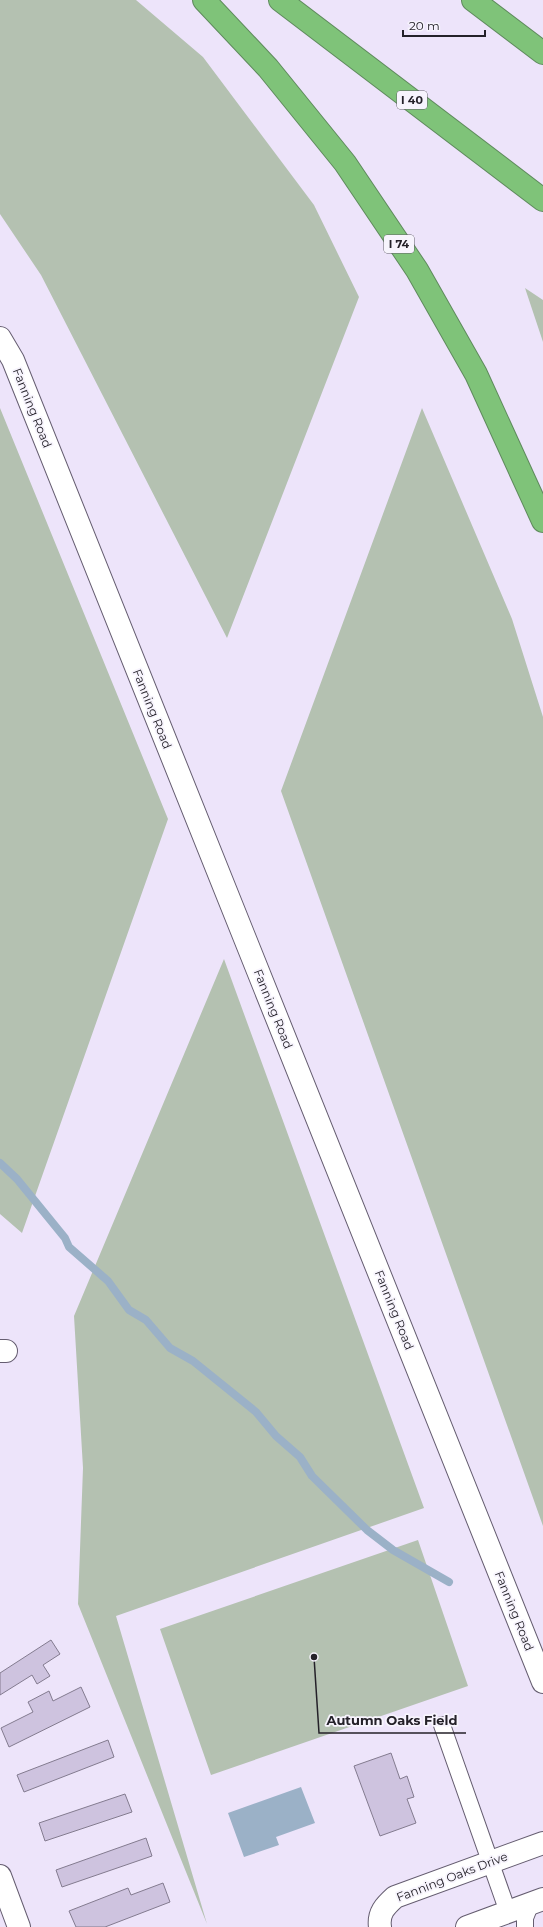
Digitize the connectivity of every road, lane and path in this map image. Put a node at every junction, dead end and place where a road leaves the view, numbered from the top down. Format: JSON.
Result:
{"nodes":[{"id":1,"x":204,"y":0,"type":"edge"},
{"id":2,"x":280,"y":0,"type":"edge"},
{"id":3,"x":473,"y":0,"type":"edge"},
{"id":4,"x":543,"y":53,"type":"edge"},
{"id":5,"x":543,"y":200,"type":"edge"},
{"id":6,"x":0,"y":338,"type":"edge"},
{"id":7,"x":543,"y":521,"type":"edge"},
{"id":8,"x":543,"y":1682,"type":"edge"},
{"id":9,"x":442,"y":1725,"type":"dead end"},
{"id":10,"x":543,"y":1843,"type":"edge"},
{"id":11,"x":491,"y":1861,"type":"junction"},
{"id":12,"x":0,"y":1876,"type":"edge"},
{"id":13,"x":537,"y":1901,"type":"edge"},
{"id":14,"x":508,"y":1912,"type":"junction"},
{"id":15,"x":19,"y":1927,"type":"edge"},
{"id":16,"x":380,"y":1927,"type":"edge"},
{"id":17,"x":467,"y":1927,"type":"edge"},
{"id":18,"x":525,"y":1927,"type":"edge"}],
"edges":[{"from":1,"to":7,"type":"highway","number":"I 74"},
{"from":2,"to":5,"type":"highway","number":"I 40"},
{"from":3,"to":4,"type":"highway"},
{"from":6,"to":8,"type":"street","name":"Fanning Road"},
{"from":9,"to":11,"type":"lane"},
{"from":10,"to":11,"type":"street","name":"Fanning Oaks Drive"},
{"from":11,"to":14,"type":"lane"},
{"from":11,"to":16,"type":"street","name":"Fanning Oaks Drive"},
{"from":12,"to":15,"type":"street"},
{"from":13,"to":14,"type":"street"},
{"from":13,"to":18,"type":"lane"},
{"from":14,"to":17,"type":"street"}]}
